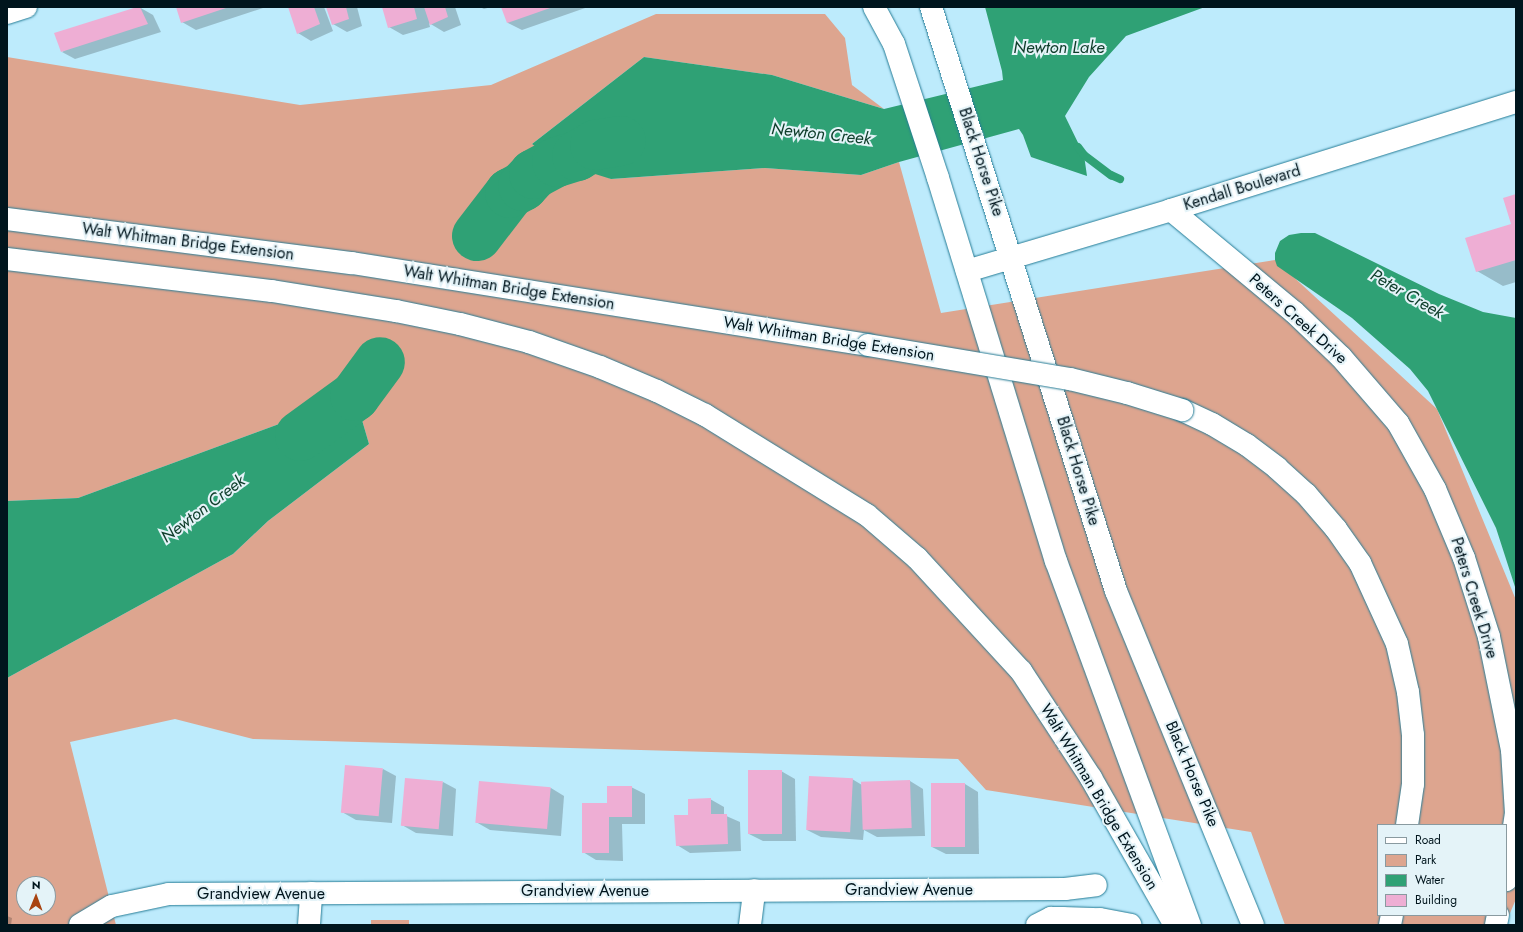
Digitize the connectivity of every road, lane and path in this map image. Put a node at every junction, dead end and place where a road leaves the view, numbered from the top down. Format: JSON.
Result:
{"nodes":[{"id":1,"x":26,"y":7,"type":"edge"},
{"id":2,"x":874,"y":7,"type":"edge"},
{"id":3,"x":931,"y":7,"type":"edge"},
{"id":4,"x":7,"y":13,"type":"edge"},
{"id":5,"x":1516,"y":102,"type":"edge"},
{"id":6,"x":1171,"y":210,"type":"junction"},
{"id":7,"x":7,"y":219,"type":"edge"},
{"id":8,"x":1011,"y":258,"type":"junction"},
{"id":9,"x":7,"y":259,"type":"edge"},
{"id":10,"x":967,"y":271,"type":"junction"},
{"id":11,"x":1407,"y":824,"type":"edge"},
{"id":12,"x":1507,"y":873,"type":"edge"},
{"id":13,"x":1096,"y":885,"type":"dead end"},
{"id":14,"x":754,"y":890,"type":"junction"},
{"id":15,"x":311,"y":893,"type":"junction"},
{"id":16,"x":1044,"y":922,"type":"edge"},
{"id":17,"x":80,"y":925,"type":"edge"},
{"id":18,"x":309,"y":925,"type":"edge"},
{"id":19,"x":750,"y":925,"type":"edge"},
{"id":20,"x":1130,"y":925,"type":"edge"},
{"id":21,"x":1175,"y":925,"type":"edge"},
{"id":22,"x":1190,"y":925,"type":"edge"},
{"id":23,"x":1253,"y":925,"type":"edge"}],
"edges":[{"from":1,"to":4,"type":"main road"},
{"from":2,"to":10,"type":"main road"},
{"from":3,"to":8,"type":"main road","name":"Black Horse Pike"},
{"from":5,"to":6,"type":"main road","name":"Kendall Boulevard"},
{"from":6,"to":8,"type":"main road","name":"Kendall Boulevard"},
{"from":6,"to":12,"type":"main road","name":"Peters Creek Drive"},
{"from":7,"to":11,"type":"main road","name":"Walt Whitman Bridge Extension","bridge":true},
{"from":8,"to":10,"type":"main road","name":"Kendall Boulevard"},
{"from":8,"to":23,"type":"main road","name":"Black Horse Pike"},
{"from":9,"to":21,"type":"main road","name":"Walt Whitman Bridge Extension"},
{"from":10,"to":22,"type":"main road"},
{"from":13,"to":14,"type":"main road","name":"Grandview Avenue"},
{"from":14,"to":15,"type":"main road","name":"Grandview Avenue"},
{"from":14,"to":19,"type":"main road"},
{"from":15,"to":17,"type":"main road","name":"Grandview Avenue"},
{"from":15,"to":18,"type":"main road"},
{"from":16,"to":20,"type":"main road"}]}
